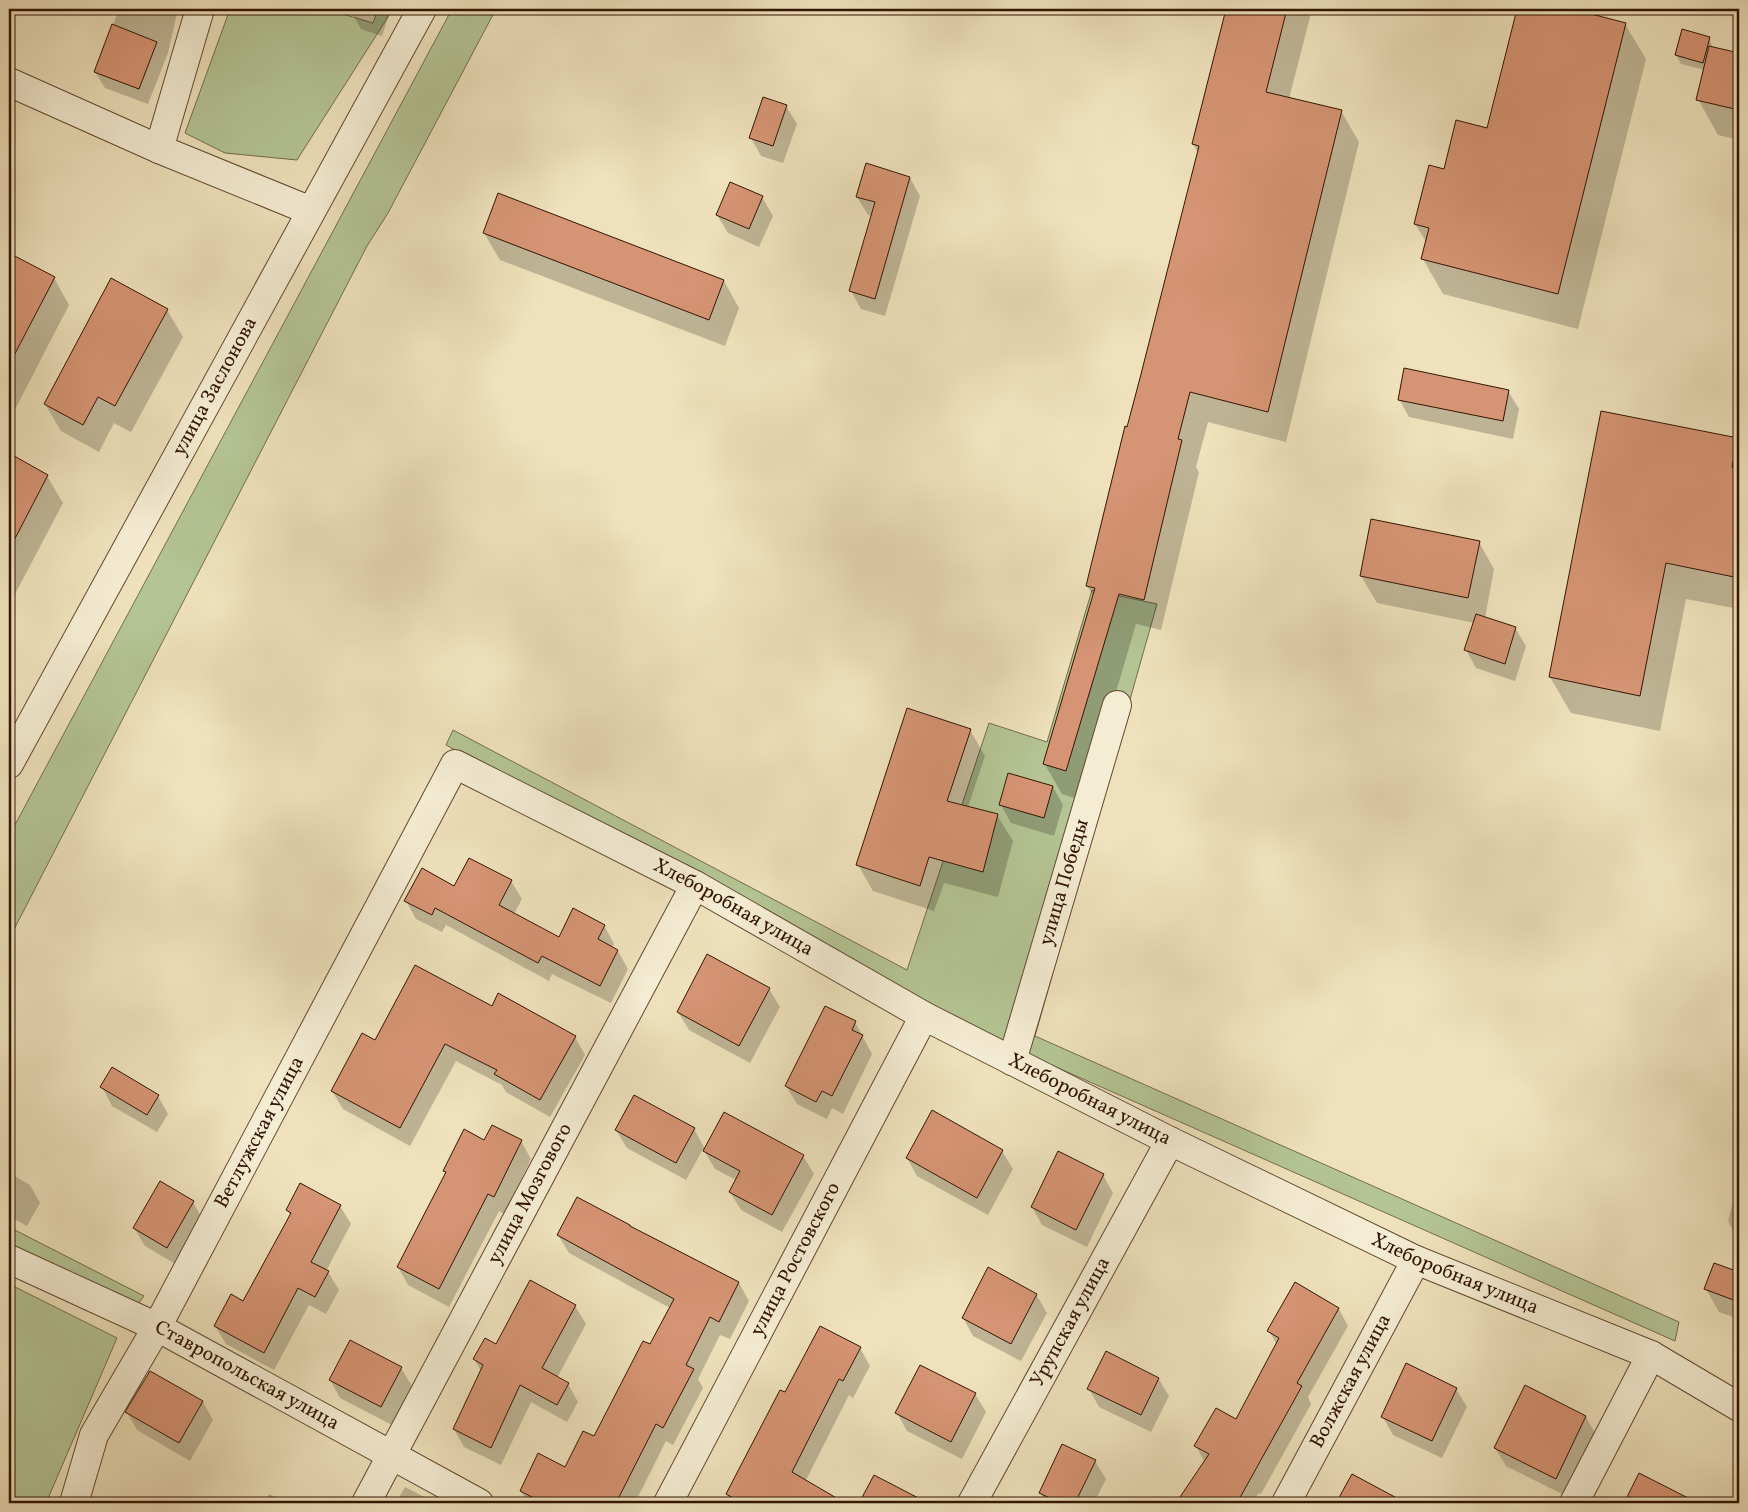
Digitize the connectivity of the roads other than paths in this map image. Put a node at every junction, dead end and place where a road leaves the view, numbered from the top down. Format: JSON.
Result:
{"nodes":[{"id":1,"x":200,"y":9,"type":"edge"},
{"id":2,"x":422,"y":9,"type":"edge"},
{"id":3,"x":9,"y":82,"type":"edge"},
{"id":4,"x":160,"y":149,"type":"junction"},
{"id":5,"x":311,"y":211,"type":"junction"},
{"id":6,"x":1116,"y":705,"type":"dead end"},
{"id":7,"x":9,"y":764,"type":"edge"},
{"id":8,"x":455,"y":764,"type":"joint"},
{"id":9,"x":695,"y":885,"type":"junction"},
{"id":10,"x":924,"y":1016,"type":"junction"},
{"id":11,"x":1012,"y":1061,"type":"junction"},
{"id":12,"x":1170,"y":1141,"type":"junction"},
{"id":13,"x":9,"y":1259,"type":"edge"},
{"id":14,"x":1416,"y":1260,"type":"junction"},
{"id":15,"x":157,"y":1327,"type":"junction"},
{"id":16,"x":1651,"y":1355,"type":"junction"},
{"id":17,"x":1739,"y":1407,"type":"edge"},
{"id":18,"x":392,"y":1455,"type":"junction"},
{"id":19,"x":74,"y":1503,"type":"edge"},
{"id":20,"x":366,"y":1503,"type":"edge"},
{"id":21,"x":478,"y":1503,"type":"edge"},
{"id":22,"x":668,"y":1503,"type":"edge"},
{"id":23,"x":972,"y":1503,"type":"edge"},
{"id":24,"x":1286,"y":1503,"type":"edge"},
{"id":25,"x":1574,"y":1503,"type":"edge"}],
"edges":[{"from":1,"to":4,"type":"street"},
{"from":2,"to":5,"type":"street","name":"улица Заслонова"},
{"from":3,"to":4,"type":"street"},
{"from":4,"to":5,"type":"street"},
{"from":5,"to":7,"type":"street","name":"улица Заслонова"},
{"from":6,"to":11,"type":"street","name":"улица Победы"},
{"from":8,"to":9,"type":"street","name":"Хлеборобная улица"},
{"from":8,"to":15,"type":"street","name":"Ветлужская улица"},
{"from":9,"to":10,"type":"street","name":"Хлеборобная улица"},
{"from":9,"to":18,"type":"street","name":"улица Мозгового"},
{"from":10,"to":11,"type":"street","name":"Хлеборобная улица"},
{"from":10,"to":22,"type":"street","name":"улица Ростовского"},
{"from":11,"to":12,"type":"street","name":"Хлеборобная улица"},
{"from":12,"to":14,"type":"street","name":"Хлеборобная улица"},
{"from":12,"to":23,"type":"street","name":"Урупская улица"},
{"from":13,"to":15,"type":"street","name":"Ставропольская улица"},
{"from":14,"to":16,"type":"street","name":"Хлеборобная улица"},
{"from":14,"to":24,"type":"street","name":"Волжская улица"},
{"from":15,"to":18,"type":"street","name":"Ставропольская улица"},
{"from":15,"to":19,"type":"street","name":"Ветлужская улица"},
{"from":16,"to":17,"type":"street","name":"Хлеборобная улица"},
{"from":16,"to":25,"type":"street"},
{"from":18,"to":20,"type":"street","name":"улица Мозгового"},
{"from":18,"to":21,"type":"street","name":"Ставропольская улица"}]}
